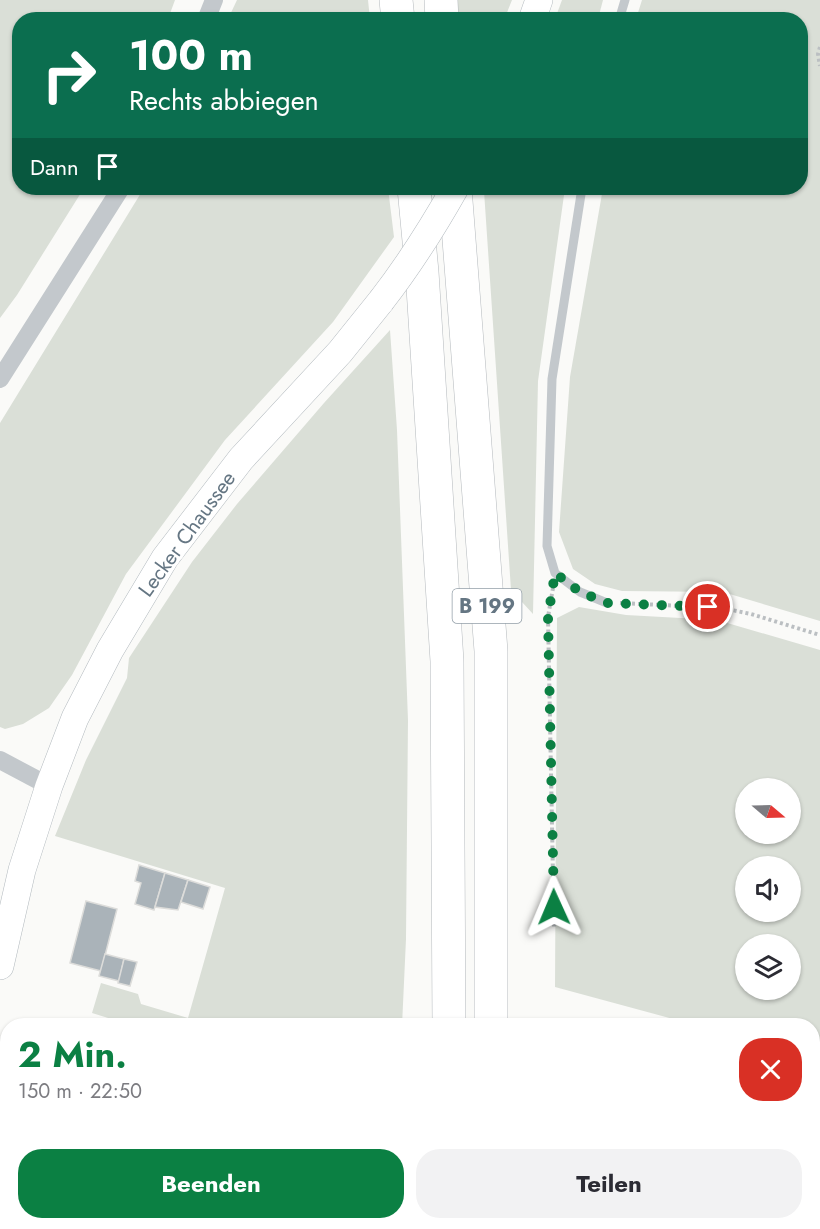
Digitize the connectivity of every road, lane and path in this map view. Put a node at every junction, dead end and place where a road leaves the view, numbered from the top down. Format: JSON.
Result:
{"nodes":[{"id":1,"x":820,"y":47,"type":"edge"},
{"id":2,"x":820,"y":66,"type":"edge"},
{"id":3,"x":117,"y":195,"type":"edge"},
{"id":4,"x":415,"y":195,"type":"edge"},
{"id":5,"x":451,"y":195,"type":"edge"},
{"id":6,"x":456,"y":195,"type":"edge"},
{"id":7,"x":581,"y":195,"type":"edge"},
{"id":8,"x":0,"y":379,"type":"edge"},
{"id":9,"x":555,"y":573,"type":"junction"},
{"id":10,"x":608,"y":603,"type":"joint"},
{"id":11,"x":820,"y":635,"type":"edge"},
{"id":12,"x":0,"y":760,"type":"edge"},
{"id":13,"x":49,"y":786,"type":"junction"},
{"id":14,"x":554,"y":929,"type":"dead end"},
{"id":15,"x":0,"y":966,"type":"edge"},
{"id":16,"x":449,"y":1018,"type":"edge"},
{"id":17,"x":491,"y":1018,"type":"edge"}],
"edges":[{"from":1,"to":2,"type":"path"},
{"from":3,"to":8,"type":"street"},
{"from":4,"to":16,"type":"highway","number":"B 199"},
{"from":5,"to":13,"type":"street","name":"Lecker Chaussee","bridge":true},
{"from":6,"to":17,"type":"highway","number":"B 199"},
{"from":7,"to":9,"type":"lane"},
{"from":9,"to":10,"type":"lane"},
{"from":9,"to":14,"type":"path"},
{"from":10,"to":11,"type":"path"},
{"from":12,"to":13,"type":"street"},
{"from":13,"to":15,"type":"street","name":"Lecker Chaussee"}]}
